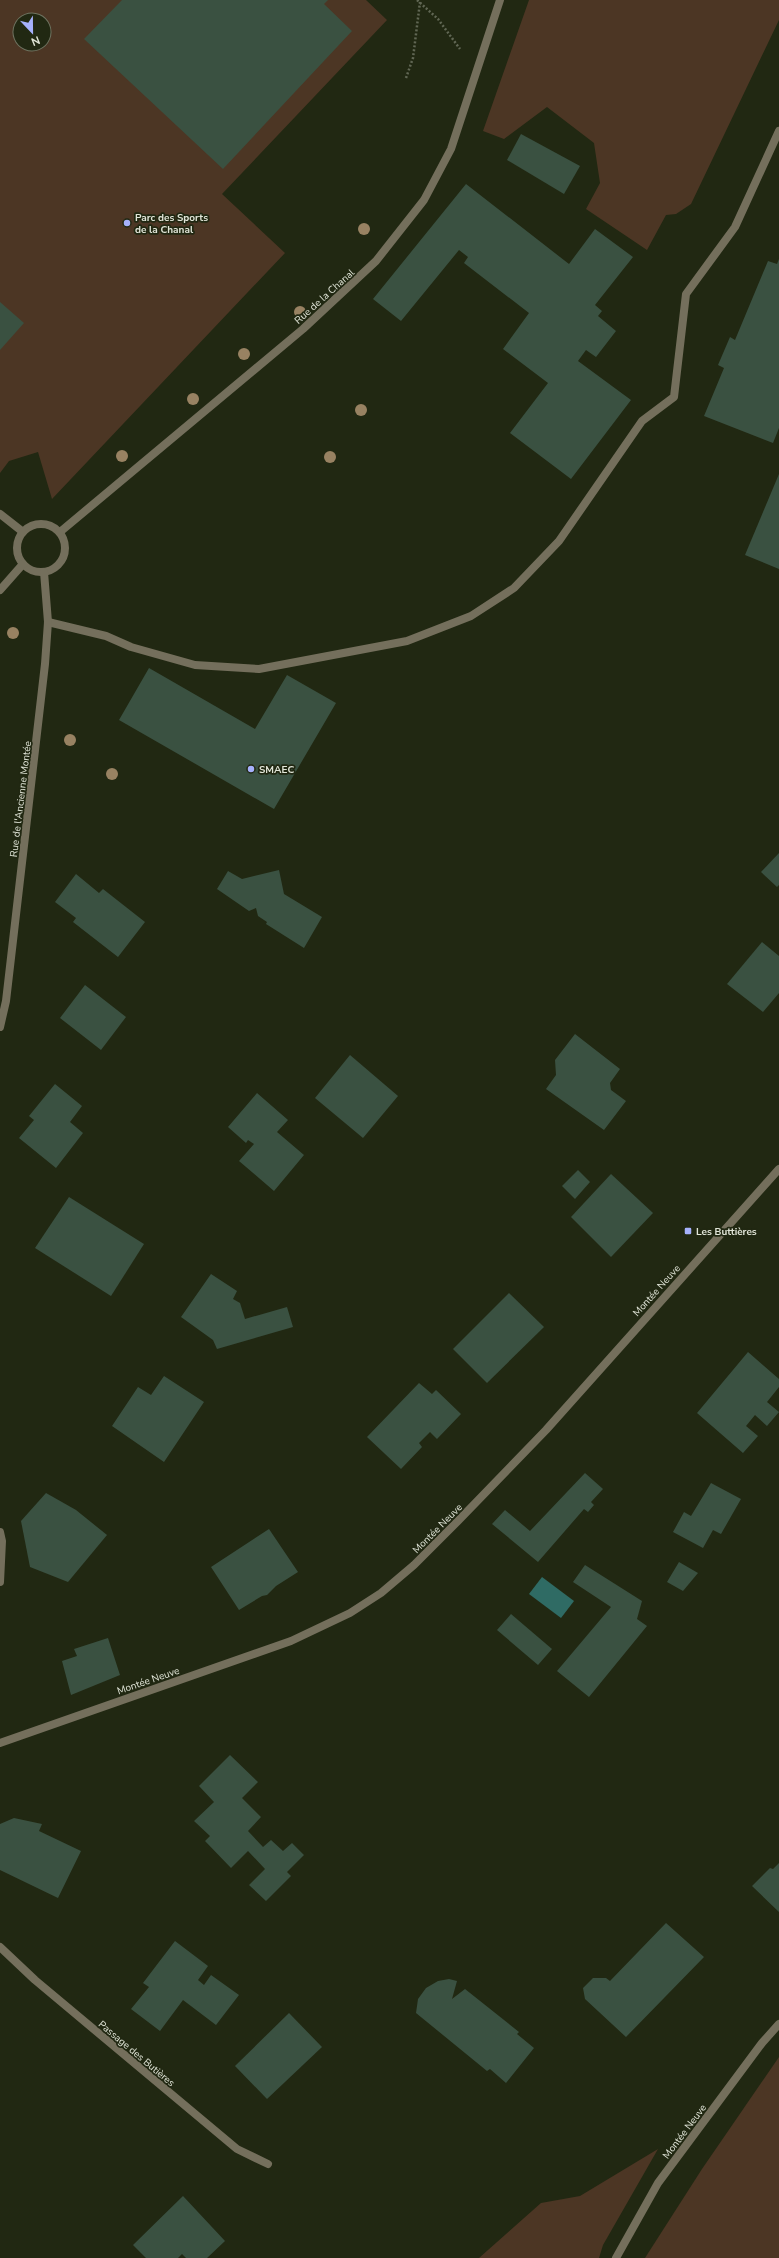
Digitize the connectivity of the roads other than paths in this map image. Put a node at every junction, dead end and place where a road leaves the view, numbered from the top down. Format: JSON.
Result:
{"nodes":[{"id":1,"x":500,"y":0,"type":"edge"},
{"id":2,"x":779,"y":131,"type":"edge"},
{"id":3,"x":0,"y":514,"type":"edge"},
{"id":4,"x":23,"y":532,"type":"junction"},
{"id":5,"x":60,"y":532,"type":"junction"},
{"id":6,"x":23,"y":564,"type":"junction"},
{"id":7,"x":44,"y":572,"type":"junction"},
{"id":8,"x":0,"y":590,"type":"edge"},
{"id":9,"x":48,"y":622,"type":"junction"},
{"id":10,"x":0,"y":1027,"type":"edge"},
{"id":11,"x":779,"y":1169,"type":"edge"},
{"id":12,"x":0,"y":1532,"type":"edge"},
{"id":13,"x":0,"y":1582,"type":"edge"},
{"id":14,"x":0,"y":1743,"type":"edge"},
{"id":15,"x":0,"y":1947,"type":"edge"},
{"id":16,"x":779,"y":2024,"type":"edge"},
{"id":17,"x":268,"y":2164,"type":"dead end"},
{"id":18,"x":616,"y":2258,"type":"edge"}],
"edges":[{"from":1,"to":5,"type":"street","name":"Rue de la Chanal"},
{"from":2,"to":9,"type":"street"},
{"from":3,"to":4,"type":"street"},
{"from":4,"to":5,"type":"street"},
{"from":4,"to":6,"type":"street"},
{"from":5,"to":7,"type":"street"},
{"from":6,"to":7,"type":"street"},
{"from":6,"to":8,"type":"street"},
{"from":7,"to":9,"type":"street","name":"Rue de l'Ancienne Montée"},
{"from":9,"to":10,"type":"street","name":"Rue de l'Ancienne Montée"},
{"from":11,"to":14,"type":"street","name":"Montée Neuve"},
{"from":12,"to":13,"type":"street"},
{"from":15,"to":17,"type":"street","name":"Passage des Butières"},
{"from":16,"to":18,"type":"street","name":"Montée Neuve"}]}
